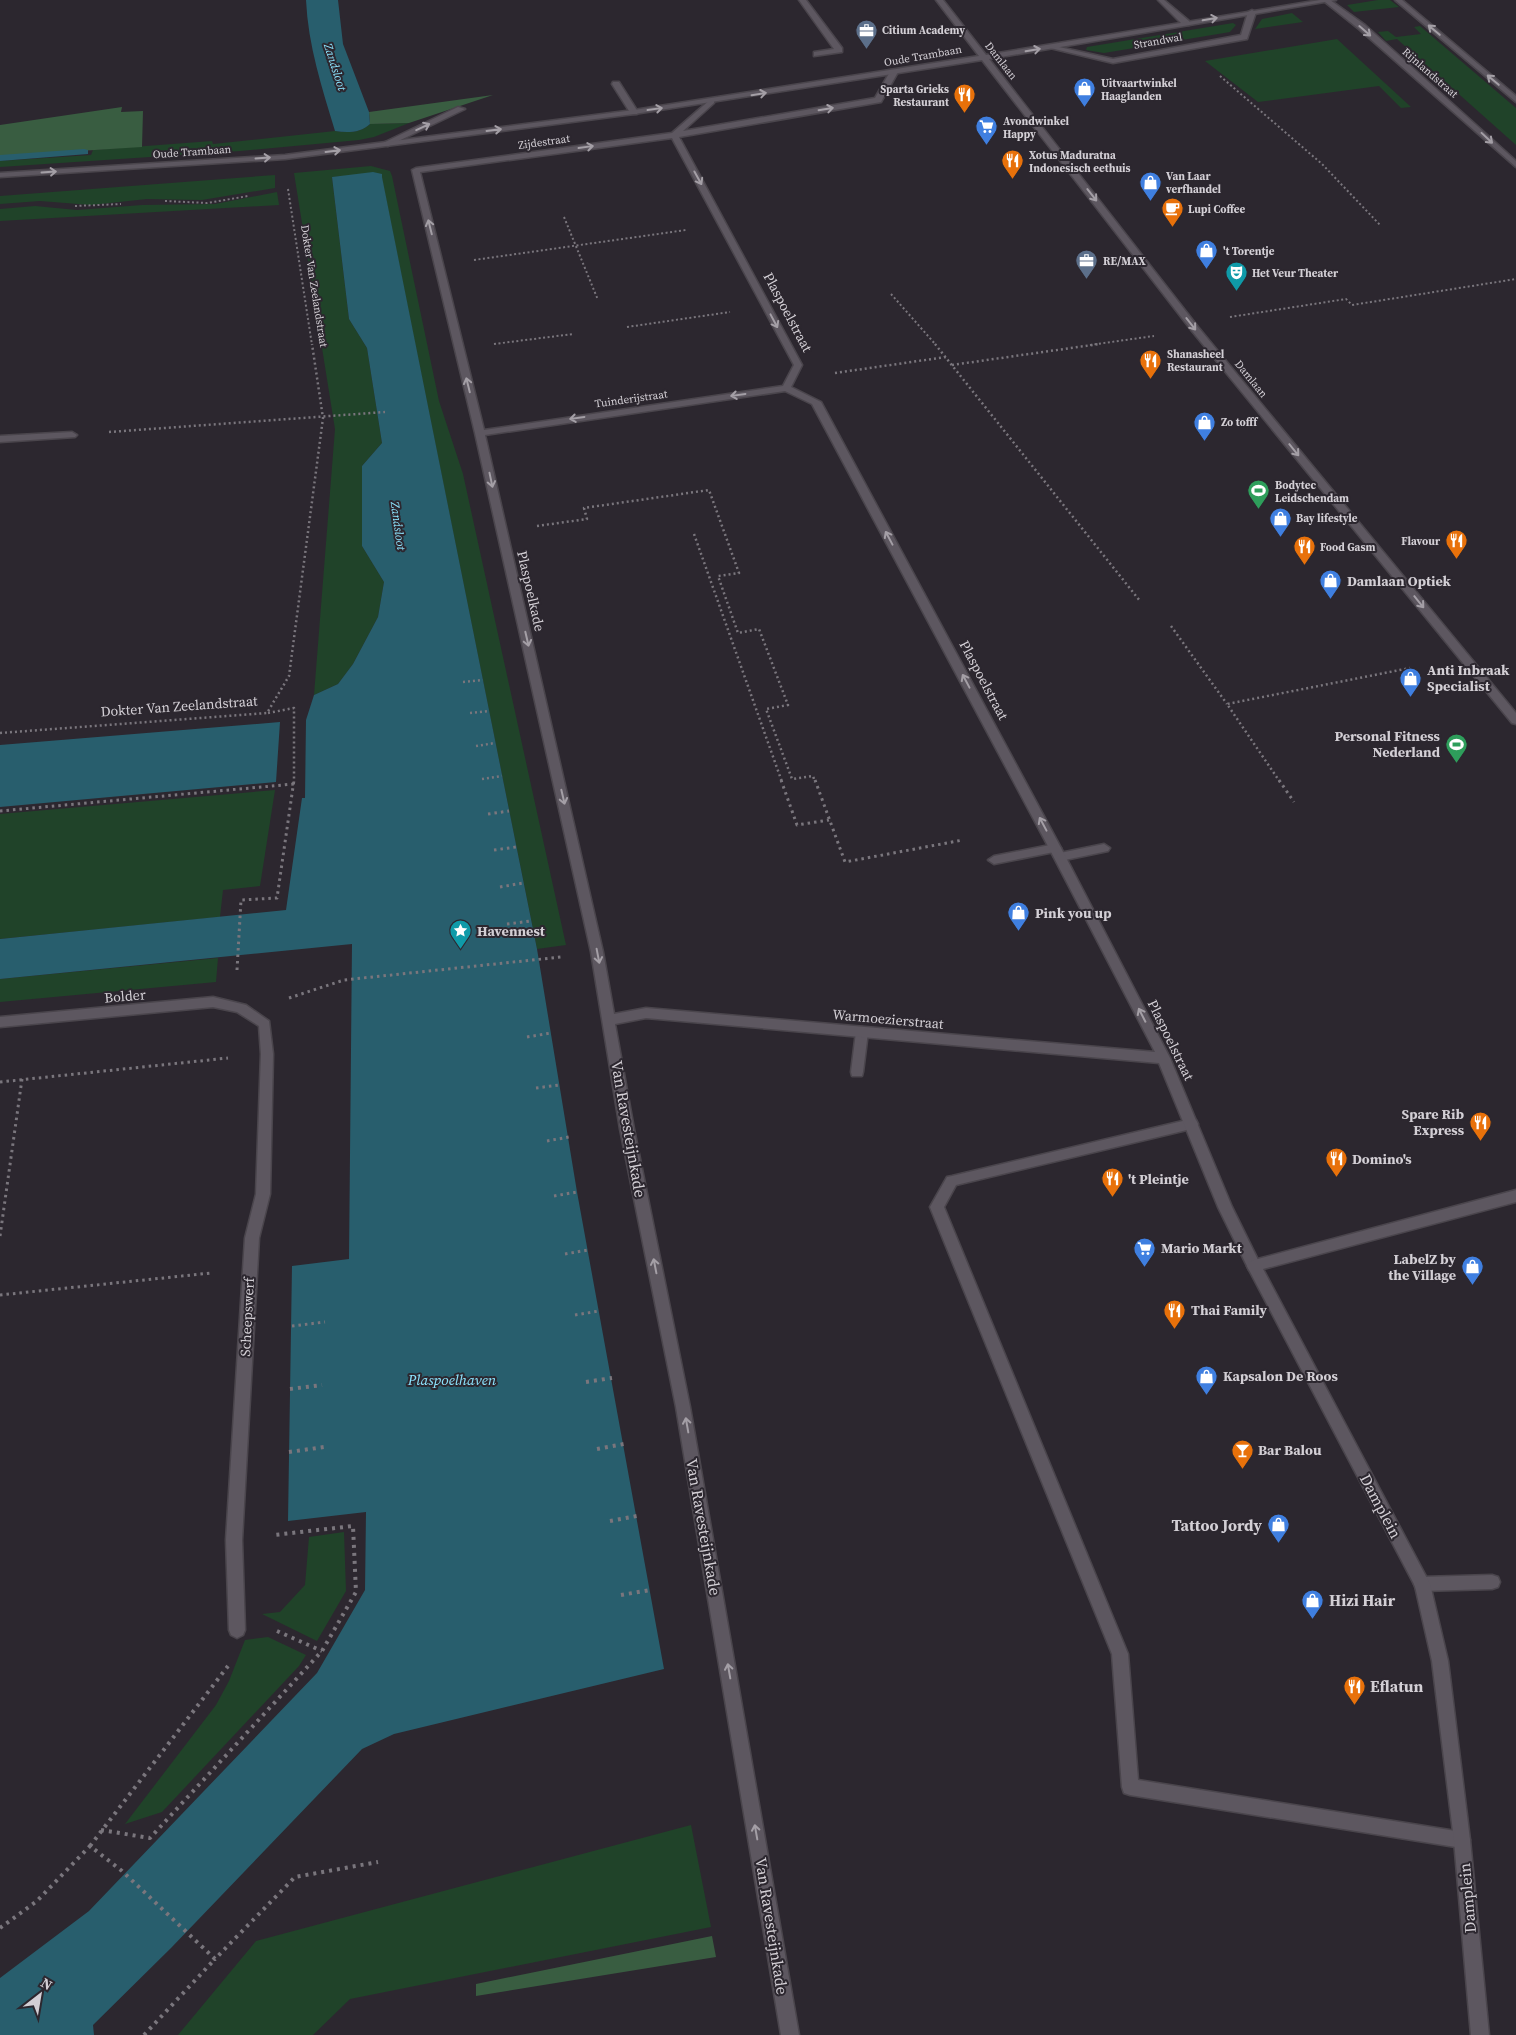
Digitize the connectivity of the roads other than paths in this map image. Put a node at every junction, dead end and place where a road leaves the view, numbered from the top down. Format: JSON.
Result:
{"nodes":[{"id":1,"x":802,"y":0,"type":"edge"},
{"id":2,"x":939,"y":0,"type":"edge"},
{"id":3,"x":1330,"y":0,"type":"edge"},
{"id":4,"x":1398,"y":0,"type":"edge"},
{"id":5,"x":1161,"y":1,"type":"edge"},
{"id":6,"x":1252,"y":12,"type":"junction"},
{"id":7,"x":1186,"y":23,"type":"junction"},
{"id":8,"x":1050,"y":46,"type":"junction"},
{"id":9,"x":817,"y":54,"type":"dead end"},
{"id":10,"x":984,"y":57,"type":"junction"},
{"id":11,"x":894,"y":72,"type":"junction"},
{"id":12,"x":616,"y":84,"type":"dead end"},
{"id":13,"x":1516,"y":100,"type":"edge"},
{"id":14,"x":711,"y":101,"type":"junction"},
{"id":15,"x":461,"y":109,"type":"dead end"},
{"id":16,"x":634,"y":112,"type":"junction"},
{"id":17,"x":674,"y":135,"type":"junction"},
{"id":18,"x":385,"y":144,"type":"junction"},
{"id":19,"x":1516,"y":165,"type":"edge"},
{"id":20,"x":416,"y":170,"type":"joint"},
{"id":21,"x":0,"y":175,"type":"edge"},
{"id":22,"x":786,"y":388,"type":"junction"},
{"id":23,"x":480,"y":432,"type":"junction"},
{"id":24,"x":72,"y":435,"type":"road end"},
{"id":25,"x":0,"y":440,"type":"edge"},
{"id":26,"x":1516,"y":720,"type":"edge"},
{"id":27,"x":1104,"y":848,"type":"dead end"},
{"id":28,"x":1058,"y":852,"type":"junction"},
{"id":29,"x":994,"y":860,"type":"dead end"},
{"id":30,"x":251,"y":1011,"type":"joint"},
{"id":31,"x":610,"y":1020,"type":"junction"},
{"id":32,"x":0,"y":1022,"type":"edge"},
{"id":33,"x":862,"y":1032,"type":"junction"},
{"id":34,"x":1164,"y":1058,"type":"junction"},
{"id":35,"x":857,"y":1072,"type":"dead end"},
{"id":36,"x":1191,"y":1124,"type":"junction"},
{"id":37,"x":1516,"y":1196,"type":"edge"},
{"id":38,"x":1254,"y":1266,"type":"junction"},
{"id":39,"x":1492,"y":1582,"type":"dead end"},
{"id":40,"x":1422,"y":1584,"type":"junction"},
{"id":41,"x":237,"y":1630,"type":"road end"},
{"id":42,"x":1462,"y":1840,"type":"junction"},
{"id":43,"x":790,"y":2035,"type":"edge"},
{"id":44,"x":1480,"y":2035,"type":"edge"}],
"edges":[{"from":1,"to":9,"type":"street"},
{"from":2,"to":10,"type":"street","name":"Damlaan"},
{"from":3,"to":6,"type":"street","name":"Oude Trambaan"},
{"from":3,"to":19,"type":"street","name":"Rijnlandstraat","one_way":true},
{"from":13,"to":4,"type":"street","one_way":true},
{"from":5,"to":7,"type":"street"},
{"from":7,"to":6,"type":"street","name":"Oude Trambaan","one_way":true},
{"from":6,"to":8,"type":"street","name":"Strandwal"},
{"from":7,"to":8,"type":"street","name":"Oude Trambaan"},
{"from":10,"to":8,"type":"street","name":"Oude Trambaan","one_way":true},
{"from":10,"to":11,"type":"street","name":"Oude Trambaan"},
{"from":10,"to":26,"type":"street","name":"Damlaan","one_way":true},
{"from":14,"to":11,"type":"street","name":"Oude Trambaan","one_way":true},
{"from":17,"to":11,"type":"street","name":"Zijdestraat","one_way":true},
{"from":12,"to":16,"type":"street"},
{"from":16,"to":14,"type":"street","name":"Oude Trambaan","one_way":true},
{"from":14,"to":17,"type":"street"},
{"from":18,"to":15,"type":"street","name":"Oude Trambaan","one_way":true},
{"from":18,"to":16,"type":"street","name":"Oude Trambaan","one_way":true},
{"from":20,"to":17,"type":"street","name":"Zijdestraat","one_way":true},
{"from":17,"to":22,"type":"street","name":"Plaspoelstraat","one_way":true},
{"from":21,"to":18,"type":"street","name":"Oude Trambaan","one_way":true},
{"from":23,"to":20,"type":"street","name":"Plaspoelkade","one_way":true},
{"from":22,"to":23,"type":"street","name":"Tuinderijstraat","one_way":true},
{"from":28,"to":22,"type":"street","name":"Plaspoelstraat","one_way":true},
{"from":23,"to":31,"type":"street","name":"Plaspoelkade","one_way":true},
{"from":24,"to":25,"type":"street"},
{"from":27,"to":28,"type":"street"},
{"from":28,"to":29,"type":"street"},
{"from":34,"to":28,"type":"street","name":"Plaspoelstraat","one_way":true},
{"from":30,"to":32,"type":"street","name":"Bolder"},
{"from":30,"to":41,"type":"street","name":"Scheepswerf"},
{"from":31,"to":33,"type":"street","name":"Warmoezierstraat"},
{"from":43,"to":31,"type":"street","name":"Van Ravesteijnkade","one_way":true},
{"from":33,"to":34,"type":"street","name":"Warmoezierstraat"},
{"from":33,"to":35,"type":"street"},
{"from":34,"to":36,"type":"street","name":"Plaspoelstraat"},
{"from":36,"to":38,"type":"street","name":"Plaspoelstraat"},
{"from":36,"to":42,"type":"street"},
{"from":37,"to":38,"type":"street"},
{"from":38,"to":40,"type":"street","name":"Damplein"},
{"from":39,"to":40,"type":"street"},
{"from":40,"to":42,"type":"street","name":"Damplein"},
{"from":42,"to":44,"type":"street","name":"Damplein"}]}
